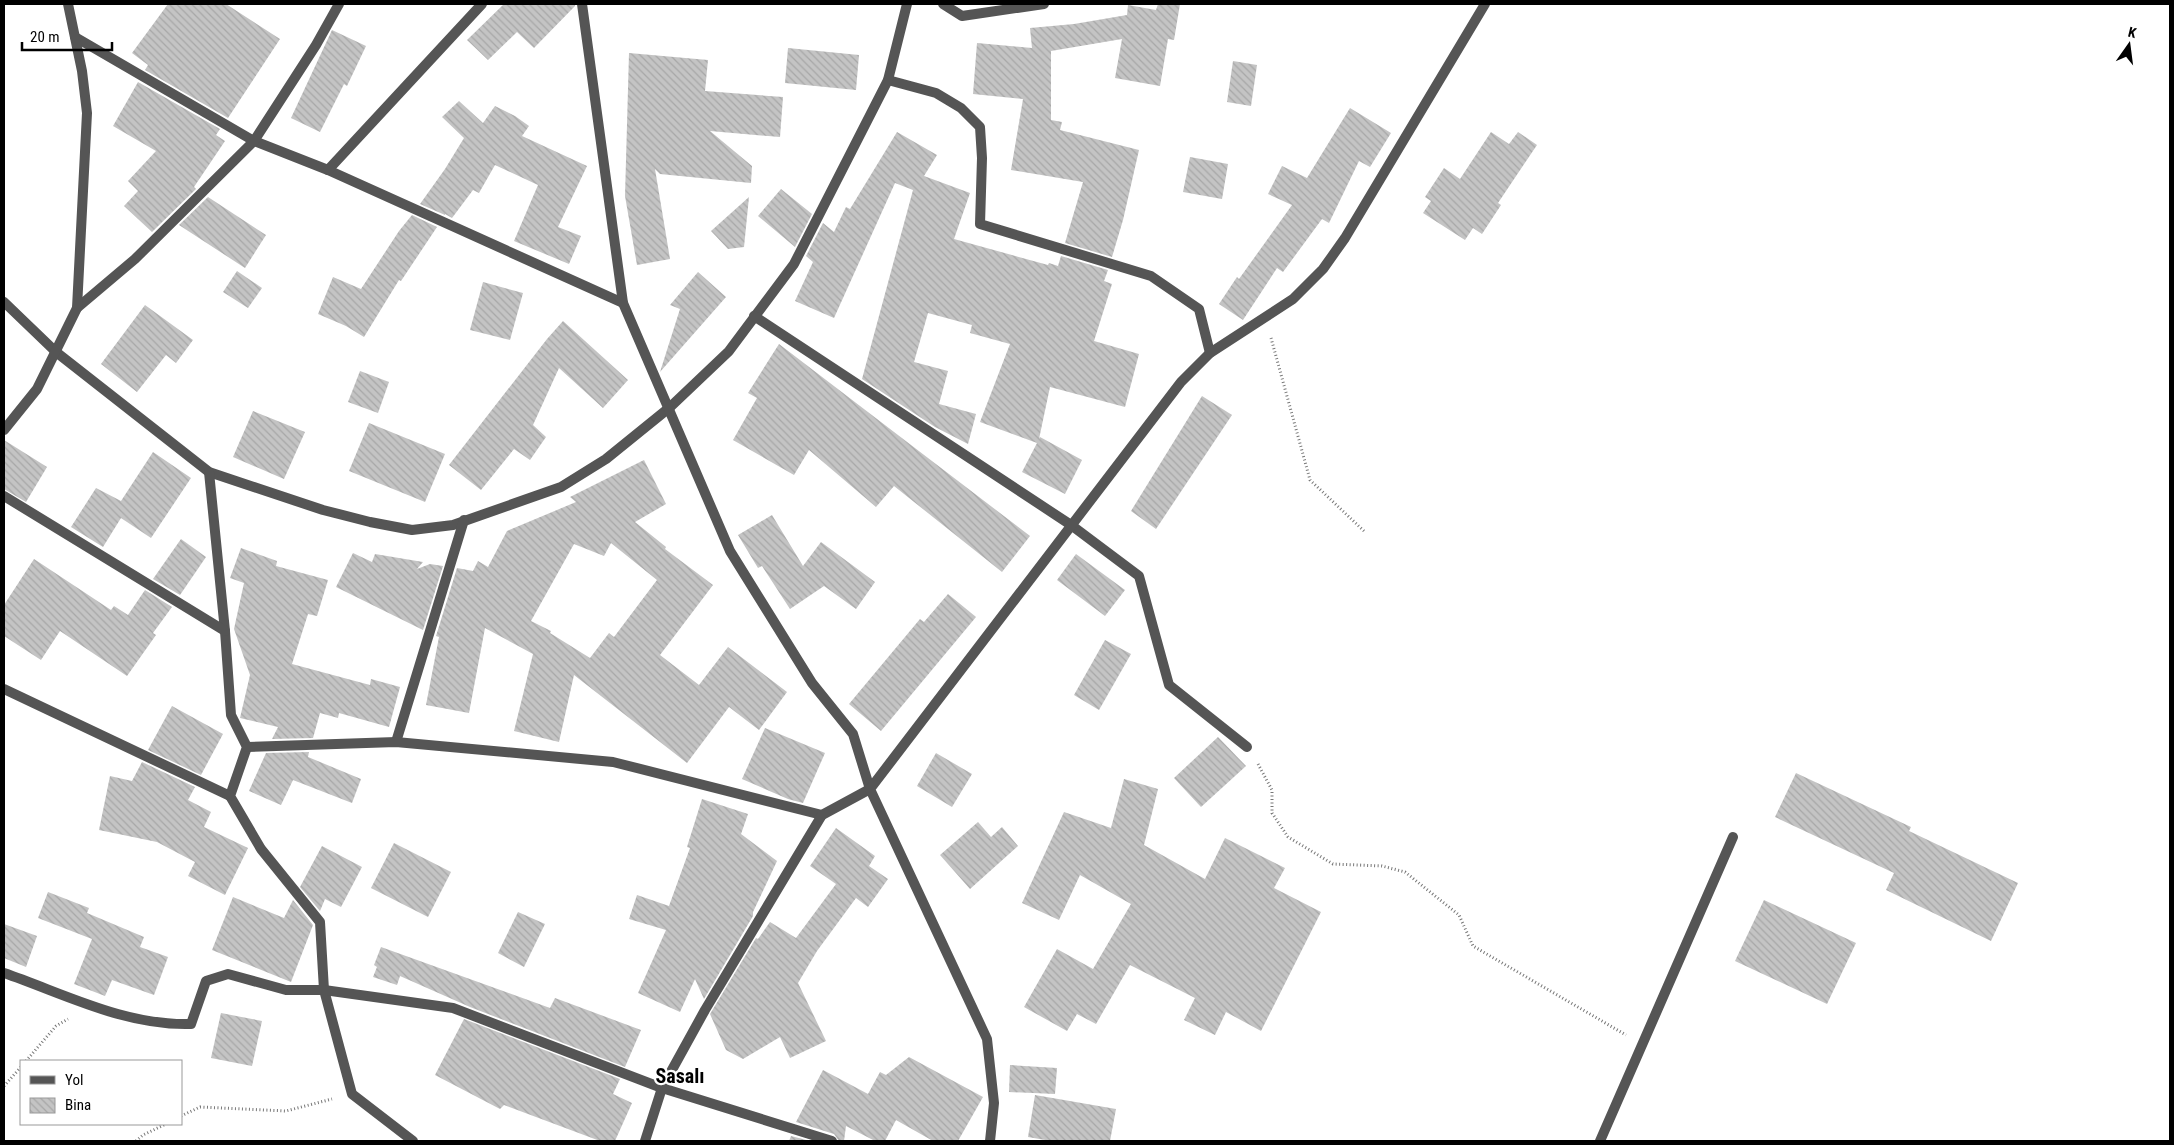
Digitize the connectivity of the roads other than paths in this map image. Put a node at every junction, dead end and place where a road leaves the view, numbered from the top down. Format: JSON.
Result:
{"nodes":[{"id":1,"x":339,"y":4,"type":"edge"},
{"id":2,"x":482,"y":4,"type":"edge"},
{"id":3,"x":582,"y":4,"type":"edge"},
{"id":4,"x":907,"y":4,"type":"edge"},
{"id":5,"x":943,"y":4,"type":"edge"},
{"id":6,"x":1044,"y":4,"type":"edge"},
{"id":7,"x":1485,"y":4,"type":"edge"},
{"id":8,"x":66,"y":5,"type":"edge"},
{"id":9,"x":75,"y":37,"type":"junction"},
{"id":10,"x":888,"y":80,"type":"junction"},
{"id":11,"x":254,"y":141,"type":"junction"},
{"id":12,"x":328,"y":170,"type":"junction"},
{"id":13,"x":4,"y":302,"type":"edge"},
{"id":14,"x":623,"y":303,"type":"junction"},
{"id":15,"x":77,"y":308,"type":"junction"},
{"id":16,"x":754,"y":316,"type":"junction"},
{"id":17,"x":56,"y":352,"type":"junction"},
{"id":18,"x":1210,"y":353,"type":"junction"},
{"id":19,"x":668,"y":408,"type":"junction"},
{"id":20,"x":4,"y":430,"type":"edge"},
{"id":21,"x":208,"y":472,"type":"junction"},
{"id":22,"x":4,"y":496,"type":"edge"},
{"id":23,"x":464,"y":520,"type":"junction"},
{"id":24,"x":1071,"y":525,"type":"junction"},
{"id":25,"x":225,"y":631,"type":"junction"},
{"id":26,"x":4,"y":689,"type":"edge"},
{"id":27,"x":396,"y":742,"type":"junction"},
{"id":28,"x":1248,"y":746,"type":"road end"},
{"id":29,"x":247,"y":747,"type":"junction"},
{"id":30,"x":870,"y":789,"type":"junction"},
{"id":31,"x":230,"y":796,"type":"junction"},
{"id":32,"x":822,"y":814,"type":"junction"},
{"id":33,"x":1733,"y":837,"type":"dead end"},
{"id":34,"x":4,"y":973,"type":"edge"},
{"id":35,"x":324,"y":990,"type":"junction"},
{"id":36,"x":662,"y":1088,"type":"junction"},
{"id":37,"x":413,"y":1141,"type":"edge"},
{"id":38,"x":645,"y":1141,"type":"edge"},
{"id":39,"x":832,"y":1141,"type":"edge"},
{"id":40,"x":990,"y":1141,"type":"edge"},
{"id":41,"x":1600,"y":1141,"type":"edge"}],
"edges":[{"from":1,"to":11,"type":"street"},
{"from":2,"to":12,"type":"street"},
{"from":3,"to":14,"type":"street"},
{"from":4,"to":10,"type":"street"},
{"from":5,"to":6,"type":"street"},
{"from":7,"to":18,"type":"street"},
{"from":8,"to":9,"type":"street"},
{"from":9,"to":11,"type":"street"},
{"from":9,"to":15,"type":"street"},
{"from":10,"to":16,"type":"street"},
{"from":10,"to":18,"type":"street"},
{"from":11,"to":12,"type":"street"},
{"from":11,"to":15,"type":"street"},
{"from":12,"to":14,"type":"street"},
{"from":13,"to":17,"type":"street"},
{"from":14,"to":19,"type":"street"},
{"from":15,"to":17,"type":"street"},
{"from":16,"to":19,"type":"street"},
{"from":16,"to":24,"type":"street"},
{"from":17,"to":20,"type":"street"},
{"from":17,"to":21,"type":"street"},
{"from":18,"to":24,"type":"street"},
{"from":19,"to":23,"type":"street"},
{"from":19,"to":30,"type":"street"},
{"from":21,"to":23,"type":"street"},
{"from":21,"to":25,"type":"street"},
{"from":22,"to":25,"type":"street"},
{"from":23,"to":27,"type":"street"},
{"from":24,"to":28,"type":"street"},
{"from":24,"to":30,"type":"street"},
{"from":25,"to":29,"type":"street"},
{"from":26,"to":31,"type":"street"},
{"from":27,"to":29,"type":"street"},
{"from":27,"to":32,"type":"street"},
{"from":29,"to":31,"type":"street"},
{"from":30,"to":32,"type":"street"},
{"from":30,"to":40,"type":"street"},
{"from":31,"to":35,"type":"street"},
{"from":32,"to":36,"type":"street"},
{"from":33,"to":41,"type":"street"},
{"from":34,"to":35,"type":"street"},
{"from":35,"to":36,"type":"street"},
{"from":35,"to":37,"type":"street"},
{"from":36,"to":38,"type":"street"},
{"from":36,"to":39,"type":"street"}]}
